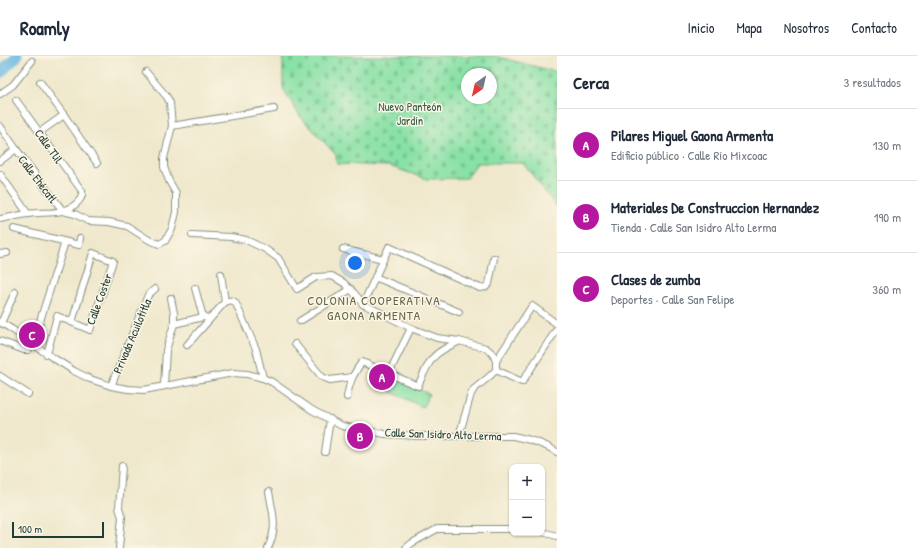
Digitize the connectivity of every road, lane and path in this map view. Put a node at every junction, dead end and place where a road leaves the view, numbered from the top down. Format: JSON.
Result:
{"nodes":[{"id":1,"x":32,"y":61,"type":"dead end"},
{"id":2,"x":146,"y":72,"type":"dead end"},
{"id":3,"x":40,"y":82,"type":"dead end"},
{"id":4,"x":0,"y":94,"type":"edge"},
{"id":5,"x":16,"y":100,"type":"dead end"},
{"id":6,"x":274,"y":109,"type":"dead end"},
{"id":7,"x":64,"y":115,"type":"junction"},
{"id":8,"x":0,"y":126,"type":"edge"},
{"id":9,"x":172,"y":126,"type":"junction"},
{"id":10,"x":40,"y":132,"type":"junction"},
{"id":11,"x":16,"y":149,"type":"junction"},
{"id":12,"x":0,"y":161,"type":"edge"},
{"id":13,"x":97,"y":163,"type":"dead end"},
{"id":14,"x":0,"y":174,"type":"edge"},
{"id":15,"x":63,"y":211,"type":"junction"},
{"id":16,"x":28,"y":214,"type":"junction"},
{"id":17,"x":0,"y":220,"type":"edge"},
{"id":18,"x":14,"y":229,"type":"dead end"},
{"id":19,"x":192,"y":236,"type":"dead end"},
{"id":20,"x":80,"y":238,"type":"dead end"},
{"id":21,"x":65,"y":242,"type":"junction"},
{"id":22,"x":343,"y":249,"type":"dead end"},
{"id":23,"x":7,"y":252,"type":"dead end"},
{"id":24,"x":0,"y":254,"type":"edge"},
{"id":25,"x":494,"y":258,"type":"dead end"},
{"id":26,"x":384,"y":259,"type":"junction"},
{"id":27,"x":221,"y":274,"type":"dead end"},
{"id":28,"x":375,"y":277,"type":"junction"},
{"id":29,"x":195,"y":288,"type":"dead end"},
{"id":30,"x":155,"y":289,"type":"dead end"},
{"id":31,"x":351,"y":289,"type":"junction"},
{"id":32,"x":15,"y":292,"type":"dead end"},
{"id":33,"x":171,"y":298,"type":"dead end"},
{"id":34,"x":228,"y":301,"type":"junction"},
{"id":35,"x":363,"y":304,"type":"junction"},
{"id":36,"x":459,"y":312,"type":"dead end"},
{"id":37,"x":203,"y":317,"type":"junction"},
{"id":38,"x":210,"y":318,"type":"junction"},
{"id":39,"x":300,"y":320,"type":"dead end"},
{"id":40,"x":1,"y":322,"type":"edge"},
{"id":41,"x":72,"y":322,"type":"junction"},
{"id":42,"x":174,"y":324,"type":"junction"},
{"id":43,"x":557,"y":324,"type":"edge"},
{"id":44,"x":411,"y":328,"type":"junction"},
{"id":45,"x":557,"y":329,"type":"edge"},
{"id":46,"x":0,"y":341,"type":"edge"},
{"id":47,"x":459,"y":341,"type":"junction"},
{"id":48,"x":33,"y":343,"type":"junction"},
{"id":49,"x":295,"y":344,"type":"dead end"},
{"id":50,"x":187,"y":345,"type":"dead end"},
{"id":51,"x":47,"y":354,"type":"junction"},
{"id":52,"x":496,"y":361,"type":"junction"},
{"id":53,"x":496,"y":370,"type":"junction"},
{"id":54,"x":389,"y":373,"type":"junction"},
{"id":55,"x":0,"y":376,"type":"edge"},
{"id":56,"x":352,"y":377,"type":"junction"},
{"id":57,"x":263,"y":378,"type":"junction"},
{"id":58,"x":111,"y":386,"type":"junction"},
{"id":59,"x":164,"y":386,"type":"junction"},
{"id":60,"x":28,"y":394,"type":"dead end"},
{"id":61,"x":347,"y":397,"type":"dead end"},
{"id":62,"x":330,"y":420,"type":"junction"},
{"id":63,"x":459,"y":436,"type":"junction"},
{"id":64,"x":325,"y":452,"type":"dead end"},
{"id":65,"x":557,"y":452,"type":"edge"},
{"id":66,"x":122,"y":466,"type":"dead end"},
{"id":67,"x":269,"y":492,"type":"dead end"},
{"id":68,"x":509,"y":529,"type":"edge"},
{"id":69,"x":545,"y":533,"type":"edge"},
{"id":70,"x":557,"y":536,"type":"edge"},
{"id":71,"x":119,"y":548,"type":"edge"},
{"id":72,"x":268,"y":548,"type":"edge"},
{"id":73,"x":406,"y":548,"type":"edge"}],
"edges":[{"from":1,"to":4,"type":"street"},
{"from":2,"to":9,"type":"street"},
{"from":3,"to":7,"type":"street"},
{"from":5,"to":10,"type":"street","name":"Calle Tlil"},
{"from":6,"to":9,"type":"street"},
{"from":7,"to":10,"type":"street"},
{"from":7,"to":13,"type":"street"},
{"from":8,"to":11,"type":"street","name":"Calle Ehécatl"},
{"from":9,"to":15,"type":"street"},
{"from":10,"to":15,"type":"street","name":"Calle Tlil"},
{"from":11,"to":12,"type":"street"},
{"from":11,"to":15,"type":"street","name":"Calle Ehécatl"},
{"from":14,"to":16,"type":"street"},
{"from":15,"to":16,"type":"street"},
{"from":16,"to":17,"type":"street"},
{"from":18,"to":21,"type":"street"},
{"from":19,"to":31,"type":"street"},
{"from":20,"to":21,"type":"street"},
{"from":21,"to":48,"type":"street"},
{"from":22,"to":26,"type":"street"},
{"from":23,"to":24,"type":"street"},
{"from":25,"to":26,"type":"street"},
{"from":26,"to":28,"type":"street"},
{"from":27,"to":34,"type":"street"},
{"from":28,"to":35,"type":"street"},
{"from":28,"to":36,"type":"street"},
{"from":29,"to":37,"type":"street"},
{"from":30,"to":58,"type":"street","name":"Privada Acuilotitla"},
{"from":31,"to":35,"type":"street"},
{"from":31,"to":39,"type":"street"},
{"from":32,"to":40,"type":"street"},
{"from":33,"to":42,"type":"street"},
{"from":34,"to":38,"type":"street"},
{"from":34,"to":57,"type":"street"},
{"from":35,"to":44,"type":"street"},
{"from":37,"to":38,"type":"street"},
{"from":37,"to":42,"type":"street"},
{"from":38,"to":50,"type":"street"},
{"from":40,"to":48,"type":"street","name":"Calle San Isidro Alto Lerma"},
{"from":41,"to":41,"type":"street","name":"Calle Coster"},
{"from":41,"to":51,"type":"street","name":"Calle Coster"},
{"from":42,"to":59,"type":"street"},
{"from":43,"to":52,"type":"street"},
{"from":44,"to":47,"type":"street"},
{"from":44,"to":54,"type":"street"},
{"from":45,"to":53,"type":"street"},
{"from":46,"to":48,"type":"street"},
{"from":47,"to":52,"type":"street"},
{"from":47,"to":54,"type":"street"},
{"from":48,"to":51,"type":"street","name":"Calle San Isidro Alto Lerma"},
{"from":49,"to":56,"type":"street"},
{"from":51,"to":58,"type":"street","name":"Calle San Isidro Alto Lerma"},
{"from":52,"to":53,"type":"street"},
{"from":53,"to":63,"type":"street"},
{"from":54,"to":56,"type":"street"},
{"from":55,"to":60,"type":"street"},
{"from":56,"to":61,"type":"street"},
{"from":57,"to":59,"type":"street","name":"Calle San Isidro Alto Lerma"},
{"from":57,"to":62,"type":"street","name":"Calle San Isidro Alto Lerma"},
{"from":58,"to":59,"type":"street","name":"Calle San Isidro Alto Lerma"},
{"from":62,"to":63,"type":"street","name":"Calle San Isidro Alto Lerma"},
{"from":62,"to":64,"type":"street"},
{"from":63,"to":65,"type":"street","name":"Calle San Isidro Alto Lerma"},
{"from":66,"to":71,"type":"street"},
{"from":67,"to":72,"type":"street"},
{"from":68,"to":73,"type":"street"},
{"from":69,"to":70,"type":"street"}]}
